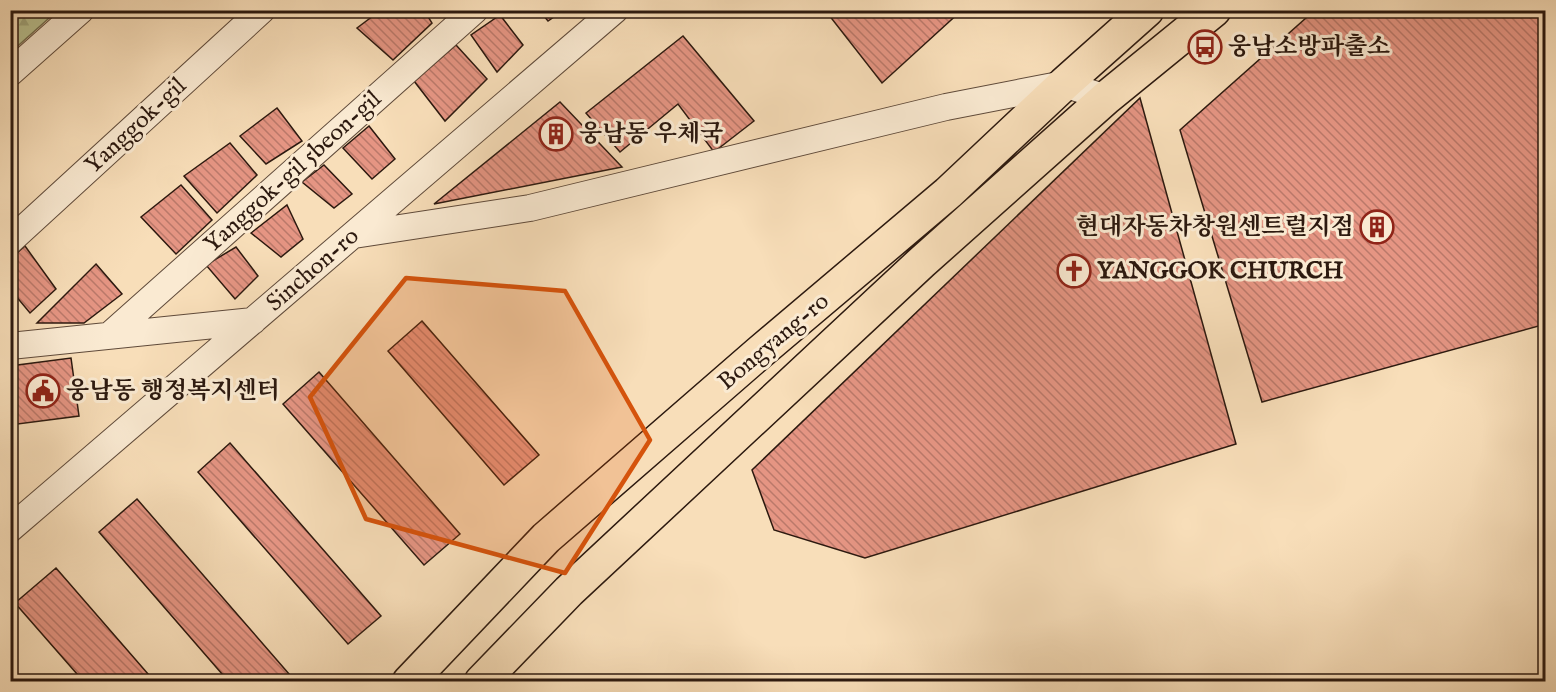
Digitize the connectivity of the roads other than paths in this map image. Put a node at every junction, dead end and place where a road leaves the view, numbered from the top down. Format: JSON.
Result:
{"nodes":[{"id":1,"x":81,"y":10,"type":"edge"},
{"id":2,"x":262,"y":10,"type":"edge"},
{"id":3,"x":475,"y":10,"type":"edge"},
{"id":4,"x":615,"y":10,"type":"edge"},
{"id":5,"x":1147,"y":10,"type":"edge"},
{"id":6,"x":1214,"y":10,"type":"edge"},
{"id":7,"x":10,"y":73,"type":"edge"},
{"id":8,"x":1064,"y":84,"type":"junction"},
{"id":9,"x":1106,"y":98,"type":"junction"},
{"id":10,"x":353,"y":235,"type":"junction"},
{"id":11,"x":10,"y":241,"type":"edge"},
{"id":12,"x":254,"y":321,"type":"junction"},
{"id":13,"x":111,"y":334,"type":"junction"},
{"id":14,"x":10,"y":346,"type":"edge"},
{"id":15,"x":10,"y":529,"type":"edge"},
{"id":16,"x":409,"y":681,"type":"edge"},
{"id":17,"x":481,"y":681,"type":"edge"}],
"edges":[{"from":1,"to":7,"type":"street"},
{"from":2,"to":11,"type":"street","name":"Yanggok-gil"},
{"from":3,"to":13,"type":"street","name":"Yanggok-gil 5beon-gil"},
{"from":4,"to":10,"type":"street","name":"Sinchon-ro"},
{"from":5,"to":8,"type":"main road","name":"Bongyang-ro"},
{"from":6,"to":9,"type":"main road","name":"Bongyang-ro"},
{"from":8,"to":9,"type":"street"},
{"from":8,"to":10,"type":"street"},
{"from":8,"to":16,"type":"main road","name":"Bongyang-ro"},
{"from":9,"to":17,"type":"main road","name":"Bongyang-ro"},
{"from":10,"to":12,"type":"street","name":"Sinchon-ro"},
{"from":12,"to":13,"type":"street"},
{"from":12,"to":15,"type":"street","name":"Sinchon-ro"},
{"from":13,"to":14,"type":"street"}]}
